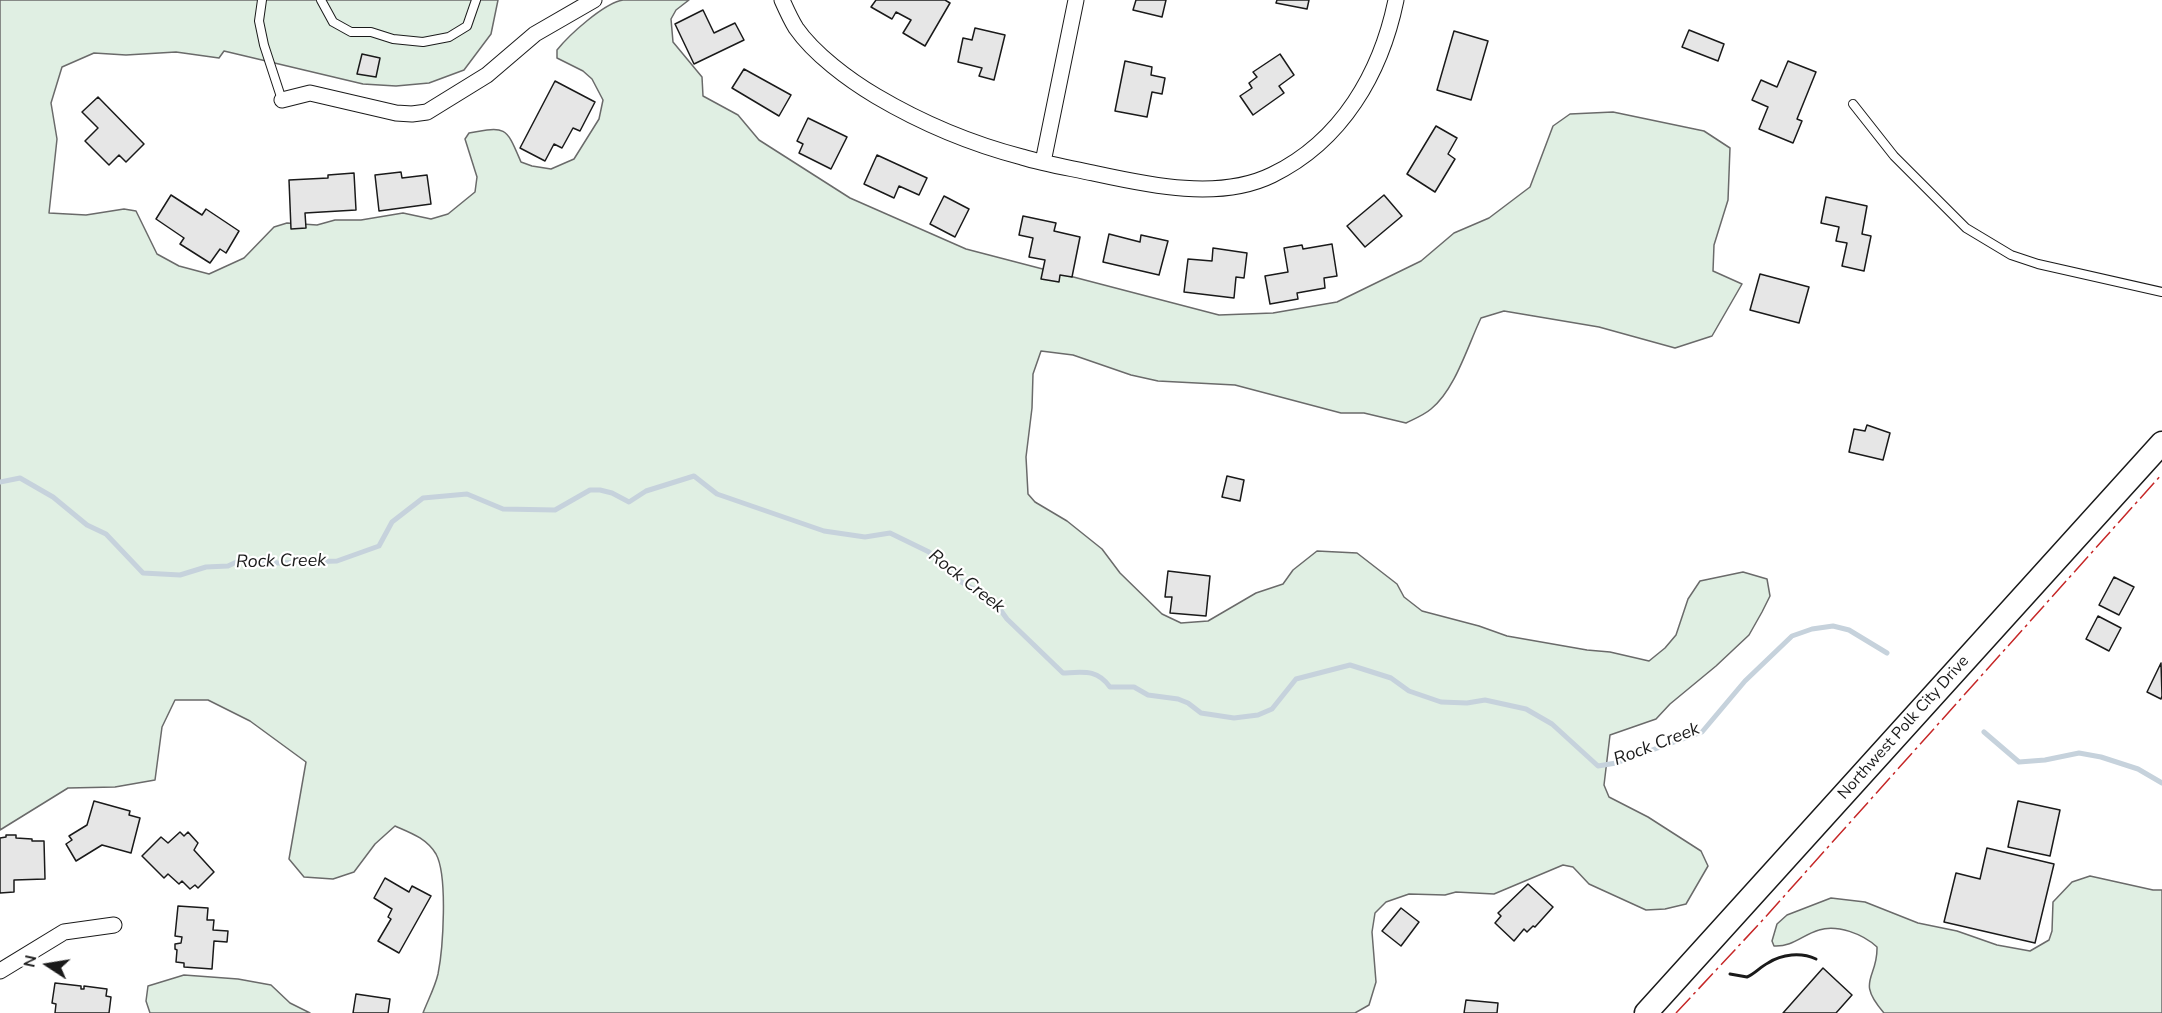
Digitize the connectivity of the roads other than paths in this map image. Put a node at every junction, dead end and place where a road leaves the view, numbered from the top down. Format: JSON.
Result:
{"nodes":[{"id":1,"x":262,"y":0,"type":"edge"},
{"id":2,"x":321,"y":0,"type":"edge"},
{"id":3,"x":476,"y":0,"type":"edge"},
{"id":4,"x":594,"y":0,"type":"edge"},
{"id":5,"x":782,"y":0,"type":"edge"},
{"id":6,"x":1076,"y":0,"type":"edge"},
{"id":7,"x":1396,"y":0,"type":"edge"},
{"id":8,"x":282,"y":100,"type":"joint"},
{"id":9,"x":1853,"y":104,"type":"dead end"},
{"id":10,"x":1043,"y":162,"type":"junction"},
{"id":11,"x":2162,"y":292,"type":"edge"},
{"id":12,"x":2162,"y":443,"type":"edge"},
{"id":13,"x":114,"y":925,"type":"dead end"},
{"id":14,"x":0,"y":971,"type":"edge"},
{"id":15,"x":1646,"y":1013,"type":"edge"}],
"edges":[{"from":1,"to":8,"type":"lane"},
{"from":2,"to":3,"type":"lane"},
{"from":4,"to":8,"type":"street"},
{"from":5,"to":10,"type":"street"},
{"from":6,"to":10,"type":"street"},
{"from":7,"to":10,"type":"street"},
{"from":9,"to":11,"type":"lane"},
{"from":12,"to":15,"type":"street","name":"Northwest Polk City Drive"},
{"from":13,"to":14,"type":"street"}]}
